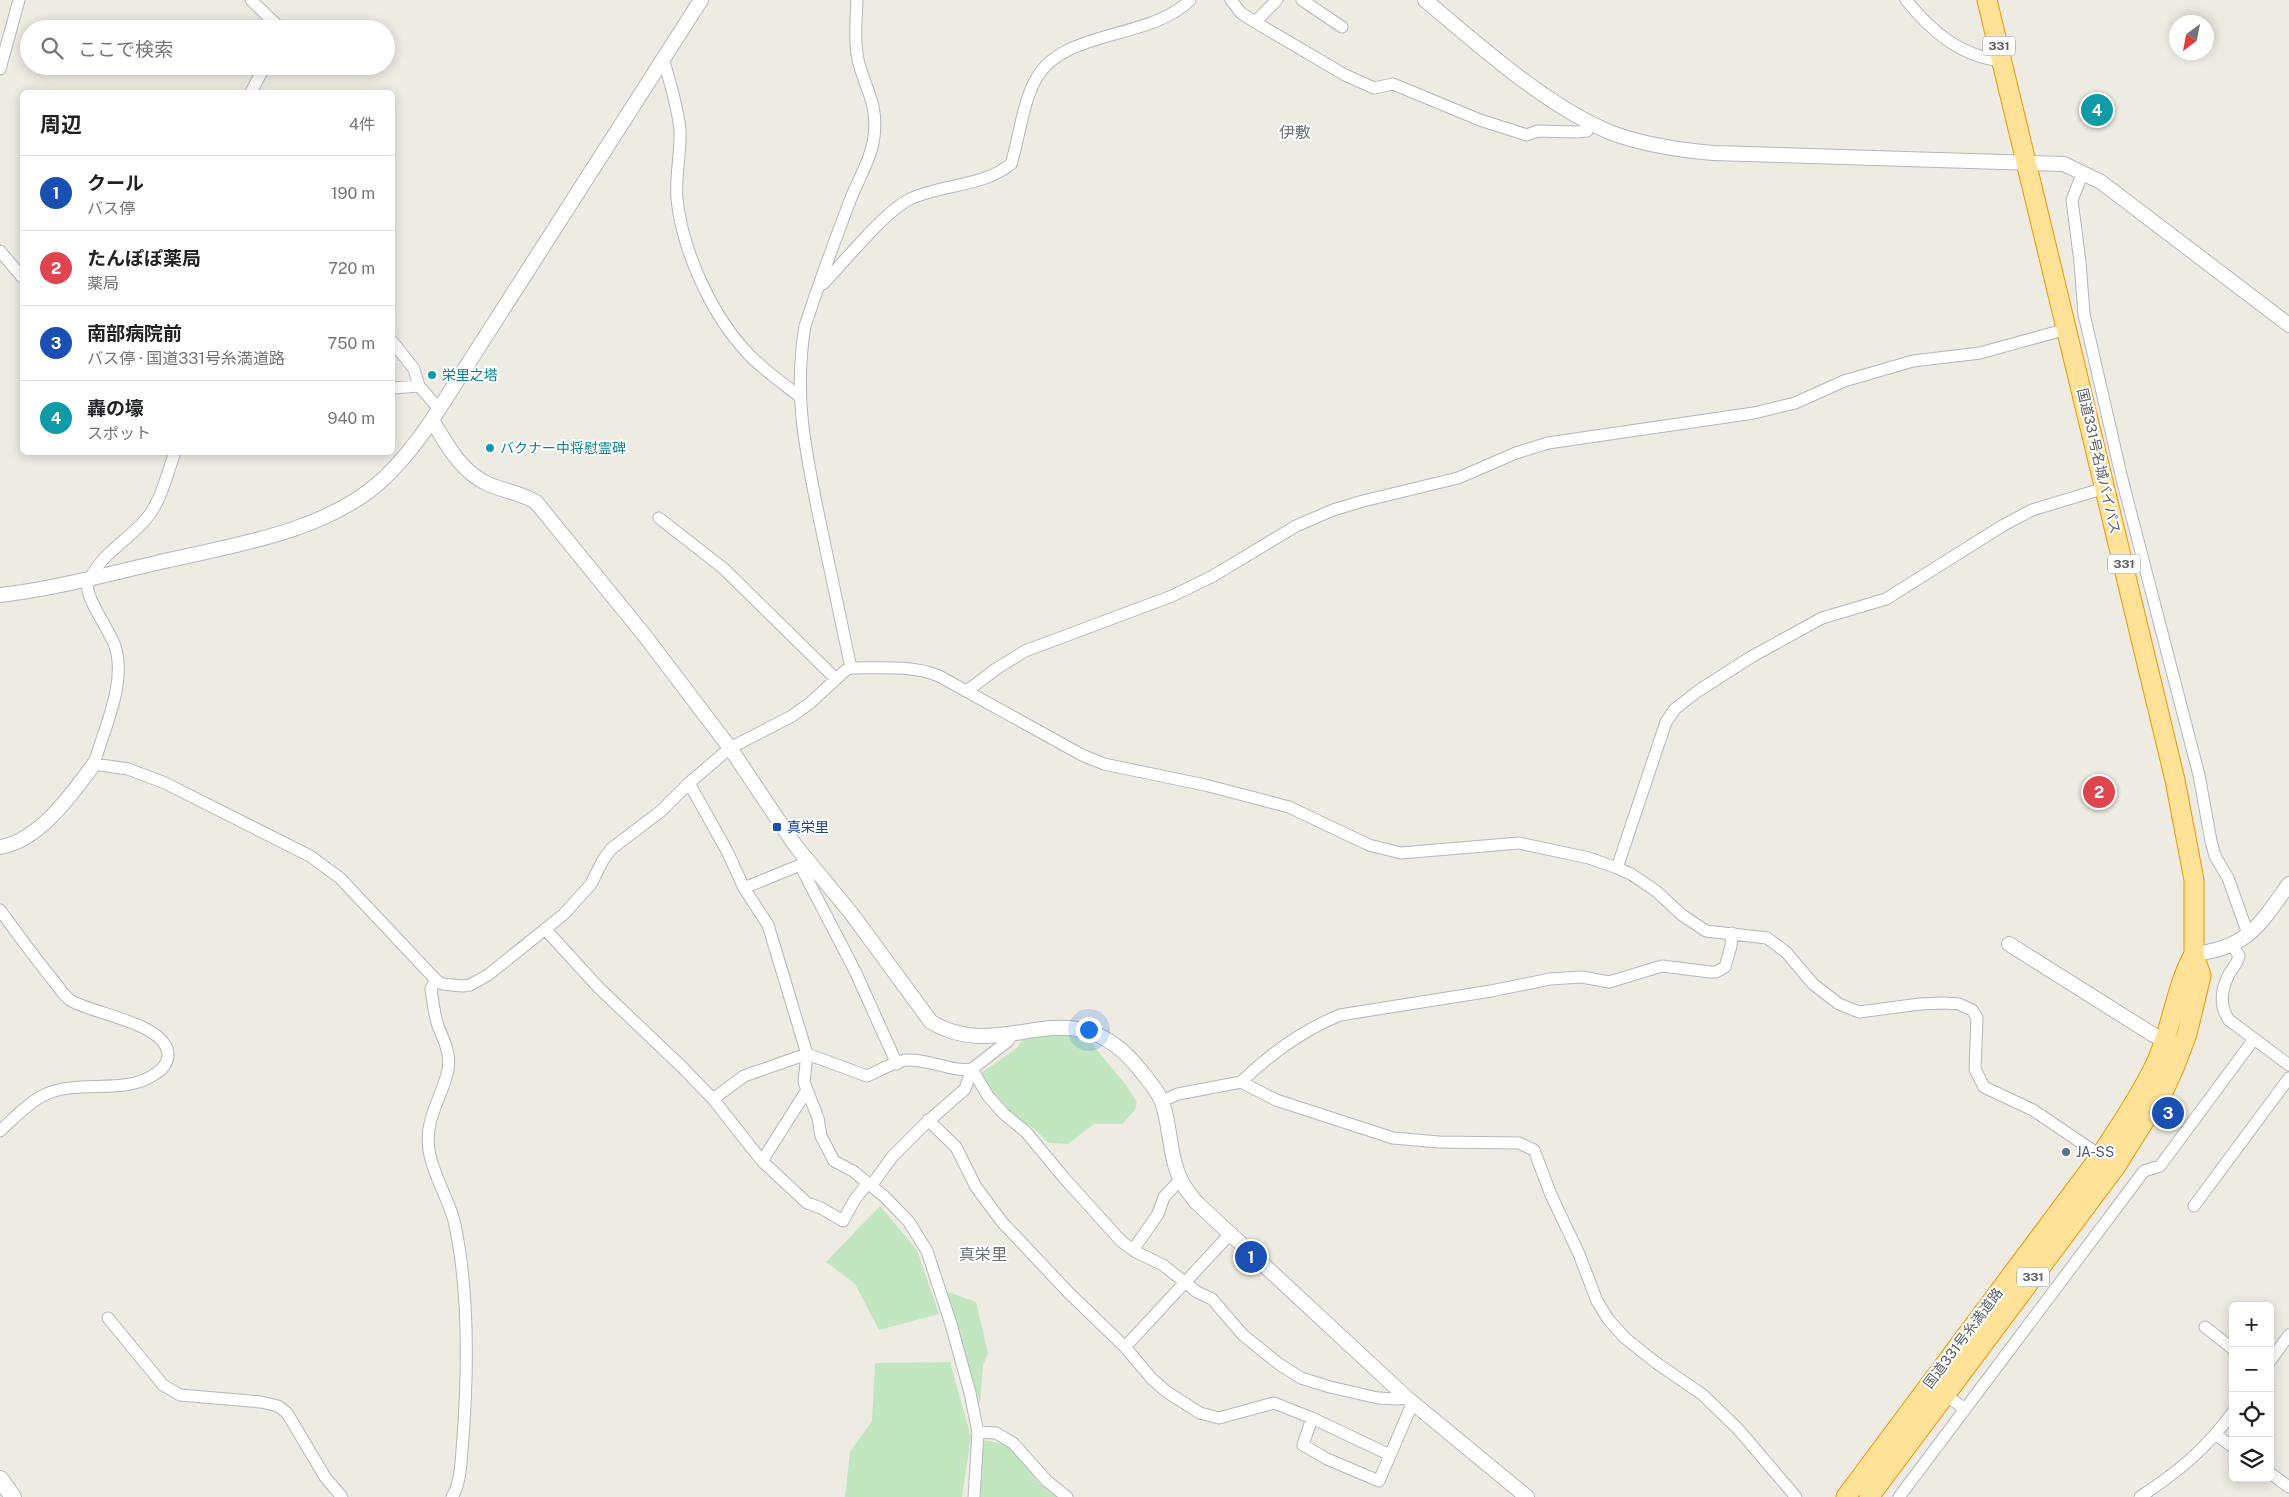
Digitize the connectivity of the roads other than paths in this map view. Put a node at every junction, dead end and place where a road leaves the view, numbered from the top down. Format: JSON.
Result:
{"nodes":[{"id":1,"x":19,"y":0,"type":"edge"},
{"id":2,"x":251,"y":0,"type":"edge"},
{"id":3,"x":701,"y":0,"type":"edge"},
{"id":4,"x":858,"y":0,"type":"edge"},
{"id":5,"x":1190,"y":0,"type":"edge"},
{"id":6,"x":1231,"y":0,"type":"edge"},
{"id":7,"x":1277,"y":0,"type":"edge"},
{"id":8,"x":1302,"y":0,"type":"edge"},
{"id":9,"x":1425,"y":0,"type":"edge"},
{"id":10,"x":1906,"y":0,"type":"edge"},
{"id":11,"x":1987,"y":0,"type":"edge"},
{"id":12,"x":272,"y":20,"type":"edge"},
{"id":13,"x":1255,"y":22,"type":"junction"},
{"id":14,"x":1342,"y":27,"type":"dead end"},
{"id":15,"x":663,"y":57,"type":"junction"},
{"id":16,"x":2002,"y":61,"type":"junction"},
{"id":17,"x":0,"y":69,"type":"edge"},
{"id":18,"x":260,"y":75,"type":"edge"},
{"id":19,"x":252,"y":90,"type":"edge"},
{"id":20,"x":1589,"y":122,"type":"junction"},
{"id":21,"x":2028,"y":162,"type":"junction"},
{"id":22,"x":2083,"y":172,"type":"junction"},
{"id":23,"x":0,"y":251,"type":"edge"},
{"id":24,"x":20,"y":274,"type":"edge"},
{"id":25,"x":820,"y":287,"type":"junction"},
{"id":26,"x":2289,"y":325,"type":"edge"},
{"id":27,"x":2067,"y":329,"type":"junction"},
{"id":28,"x":395,"y":345,"type":"edge"},
{"id":29,"x":419,"y":386,"type":"junction"},
{"id":30,"x":395,"y":388,"type":"edge"},
{"id":31,"x":800,"y":396,"type":"junction"},
{"id":32,"x":436,"y":415,"type":"junction"},
{"id":33,"x":174,"y":455,"type":"edge"},
{"id":34,"x":2105,"y":488,"type":"junction"},
{"id":35,"x":659,"y":518,"type":"dead end"},
{"id":36,"x":2140,"y":546,"type":"junction"},
{"id":37,"x":2120,"y":551,"type":"junction"},
{"id":38,"x":91,"y":578,"type":"junction"},
{"id":39,"x":0,"y":595,"type":"edge"},
{"id":40,"x":852,"y":668,"type":"junction"},
{"id":41,"x":836,"y":678,"type":"junction"},
{"id":42,"x":967,"y":691,"type":"junction"},
{"id":43,"x":730,"y":748,"type":"junction"},
{"id":44,"x":94,"y":764,"type":"junction"},
{"id":45,"x":689,"y":783,"type":"junction"},
{"id":46,"x":0,"y":847,"type":"edge"},
{"id":47,"x":802,"y":861,"type":"junction"},
{"id":48,"x":1617,"y":868,"type":"junction"},
{"id":49,"x":2289,"y":884,"type":"edge"},
{"id":50,"x":744,"y":888,"type":"junction"},
{"id":51,"x":0,"y":910,"type":"edge"},
{"id":52,"x":545,"y":929,"type":"junction"},
{"id":53,"x":1732,"y":934,"type":"junction"},
{"id":54,"x":2248,"y":934,"type":"junction"},
{"id":55,"x":2009,"y":944,"type":"dead end"},
{"id":56,"x":2233,"y":946,"type":"junction"},
{"id":57,"x":2194,"y":954,"type":"junction"},
{"id":58,"x":436,"y":980,"type":"junction"},
{"id":59,"x":1013,"y":1034,"type":"junction"},
{"id":60,"x":2254,"y":1039,"type":"junction"},
{"id":61,"x":2164,"y":1041,"type":"junction"},
{"id":62,"x":2182,"y":1048,"type":"junction"},
{"id":63,"x":807,"y":1054,"type":"junction"},
{"id":64,"x":897,"y":1064,"type":"junction"},
{"id":65,"x":2289,"y":1065,"type":"edge"},
{"id":66,"x":972,"y":1069,"type":"junction"},
{"id":67,"x":2289,"y":1078,"type":"edge"},
{"id":68,"x":1241,"y":1082,"type":"junction"},
{"id":69,"x":807,"y":1090,"type":"junction"},
{"id":70,"x":713,"y":1100,"type":"junction"},
{"id":71,"x":1162,"y":1101,"type":"junction"},
{"id":72,"x":928,"y":1120,"type":"junction"},
{"id":73,"x":0,"y":1131,"type":"edge"},
{"id":74,"x":2100,"y":1155,"type":"junction"},
{"id":75,"x":762,"y":1161,"type":"junction"},
{"id":76,"x":2116,"y":1166,"type":"junction"},
{"id":77,"x":1180,"y":1180,"type":"junction"},
{"id":78,"x":869,"y":1185,"type":"junction"},
{"id":79,"x":2194,"y":1206,"type":"dead end"},
{"id":80,"x":1230,"y":1234,"type":"junction"},
{"id":81,"x":1133,"y":1250,"type":"junction"},
{"id":82,"x":1186,"y":1282,"type":"junction"},
{"id":83,"x":108,"y":1318,"type":"dead end"},
{"id":84,"x":2011,"y":1326,"type":"junction"},
{"id":85,"x":2205,"y":1327,"type":"dead end"},
{"id":86,"x":2289,"y":1335,"type":"edge"},
{"id":87,"x":1125,"y":1347,"type":"junction"},
{"id":88,"x":2230,"y":1347,"type":"edge"},
{"id":89,"x":2274,"y":1356,"type":"edge"},
{"id":90,"x":1944,"y":1394,"type":"junction"},
{"id":91,"x":1410,"y":1400,"type":"junction"},
{"id":92,"x":1965,"y":1409,"type":"junction"},
{"id":93,"x":2229,"y":1417,"type":"edge"},
{"id":94,"x":1312,"y":1418,"type":"junction"},
{"id":95,"x":978,"y":1432,"type":"junction"},
{"id":96,"x":2216,"y":1435,"type":"junction"},
{"id":97,"x":2229,"y":1444,"type":"edge"},
{"id":98,"x":1390,"y":1455,"type":"junction"},
{"id":99,"x":2274,"y":1476,"type":"edge"},
{"id":100,"x":0,"y":1479,"type":"edge"},
{"id":101,"x":2289,"y":1487,"type":"edge"},
{"id":102,"x":13,"y":1497,"type":"edge"},
{"id":103,"x":342,"y":1497,"type":"edge"},
{"id":104,"x":452,"y":1497,"type":"edge"},
{"id":105,"x":974,"y":1497,"type":"edge"},
{"id":106,"x":1067,"y":1497,"type":"edge"},
{"id":107,"x":1527,"y":1497,"type":"edge"},
{"id":108,"x":1796,"y":1497,"type":"edge"},
{"id":109,"x":1846,"y":1497,"type":"edge"},
{"id":110,"x":1869,"y":1497,"type":"edge"},
{"id":111,"x":1899,"y":1497,"type":"edge"},
{"id":112,"x":2140,"y":1497,"type":"edge"}],
"edges":[{"from":1,"to":17,"type":"street"},
{"from":2,"to":12,"type":"street"},
{"from":3,"to":15,"type":"street"},
{"from":4,"to":25,"type":"street"},
{"from":5,"to":25,"type":"street"},
{"from":6,"to":13,"type":"street"},
{"from":7,"to":13,"type":"street"},
{"from":8,"to":14,"type":"street"},
{"from":9,"to":20,"type":"street"},
{"from":10,"to":16,"type":"street"},
{"from":11,"to":16,"type":"highway","name":"国道331号名城バイパス","number":"331"},
{"from":13,"to":20,"type":"street"},
{"from":15,"to":31,"type":"street"},
{"from":15,"to":32,"type":"street"},
{"from":16,"to":21,"type":"highway","name":"国道331号名城バイパス","number":"331"},
{"from":18,"to":19,"type":"street"},
{"from":20,"to":21,"type":"street"},
{"from":21,"to":22,"type":"street"},
{"from":21,"to":27,"type":"highway","name":"国道331号名城バイパス","number":"331"},
{"from":22,"to":26,"type":"street"},
{"from":22,"to":36,"type":"street"},
{"from":23,"to":24,"type":"street"},
{"from":25,"to":31,"type":"street"},
{"from":27,"to":34,"type":"highway","name":"国道331号名城バイパス","number":"331"},
{"from":27,"to":42,"type":"street"},
{"from":28,"to":29,"type":"street"},
{"from":29,"to":30,"type":"street"},
{"from":29,"to":32,"type":"street"},
{"from":31,"to":40,"type":"street"},
{"from":32,"to":38,"type":"street"},
{"from":32,"to":43,"type":"street"},
{"from":33,"to":38,"type":"street"},
{"from":34,"to":37,"type":"highway","name":"国道331号名城バイパス","number":"331"},
{"from":34,"to":48,"type":"street"},
{"from":35,"to":41,"type":"street"},
{"from":36,"to":37,"type":"street"},
{"from":36,"to":54,"type":"street"},
{"from":37,"to":57,"type":"highway","name":"国道331号名城バイパス","number":"331"},
{"from":38,"to":39,"type":"street"},
{"from":38,"to":44,"type":"street"},
{"from":40,"to":41,"type":"street"},
{"from":40,"to":42,"type":"street"},
{"from":41,"to":43,"type":"street"},
{"from":42,"to":48,"type":"street"},
{"from":43,"to":45,"type":"street"},
{"from":43,"to":47,"type":"street"},
{"from":44,"to":46,"type":"street"},
{"from":44,"to":58,"type":"street"},
{"from":45,"to":50,"type":"street"},
{"from":45,"to":52,"type":"street"},
{"from":47,"to":50,"type":"street"},
{"from":47,"to":59,"type":"street"},
{"from":47,"to":64,"type":"street"},
{"from":48,"to":53,"type":"street"},
{"from":49,"to":54,"type":"street"},
{"from":50,"to":63,"type":"street"},
{"from":51,"to":73,"type":"street"},
{"from":52,"to":58,"type":"street"},
{"from":52,"to":70,"type":"street"},
{"from":53,"to":68,"type":"street"},
{"from":53,"to":74,"type":"street"},
{"from":54,"to":56,"type":"street"},
{"from":55,"to":61,"type":"street"},
{"from":56,"to":57,"type":"street"},
{"from":56,"to":60,"type":"street"},
{"from":57,"to":61,"type":"highway","name":"国道331号糸満道路","number":"331"},
{"from":57,"to":62,"type":"highway","name":"国道331号糸満道路","number":"331"},
{"from":58,"to":104,"type":"street"},
{"from":59,"to":66,"type":"street"},
{"from":59,"to":71,"type":"street"},
{"from":60,"to":65,"type":"street"},
{"from":60,"to":84,"type":"street"},
{"from":61,"to":62,"type":"street"},
{"from":61,"to":74,"type":"highway","name":"国道331号糸満道路","number":"331"},
{"from":62,"to":76,"type":"highway","name":"国道331号糸満道路","number":"331"},
{"from":63,"to":64,"type":"street"},
{"from":63,"to":69,"type":"street"},
{"from":63,"to":70,"type":"street"},
{"from":64,"to":66,"type":"street"},
{"from":66,"to":72,"type":"street"},
{"from":66,"to":81,"type":"street"},
{"from":67,"to":79,"type":"street"},
{"from":68,"to":71,"type":"street"},
{"from":68,"to":108,"type":"street"},
{"from":69,"to":75,"type":"street"},
{"from":69,"to":78,"type":"street"},
{"from":70,"to":75,"type":"street"},
{"from":71,"to":77,"type":"street"},
{"from":72,"to":78,"type":"street"},
{"from":72,"to":87,"type":"street"},
{"from":74,"to":76,"type":"street"},
{"from":74,"to":109,"type":"highway","name":"国道331号糸満道路","number":"331"},
{"from":75,"to":78,"type":"street"},
{"from":76,"to":84,"type":"highway","name":"国道331号糸満道路","number":"331"},
{"from":77,"to":80,"type":"street"},
{"from":77,"to":81,"type":"street"},
{"from":78,"to":95,"type":"street"},
{"from":80,"to":82,"type":"street"},
{"from":80,"to":91,"type":"street"},
{"from":81,"to":82,"type":"street"},
{"from":82,"to":87,"type":"street"},
{"from":82,"to":91,"type":"street"},
{"from":83,"to":103,"type":"street"},
{"from":84,"to":90,"type":"highway","name":"国道331号糸満道路","number":"331"},
{"from":84,"to":92,"type":"street"},
{"from":85,"to":88,"type":"street"},
{"from":86,"to":89,"type":"street"},
{"from":87,"to":94,"type":"street"},
{"from":90,"to":92,"type":"street"},
{"from":90,"to":110,"type":"highway","name":"国道331号糸満道路","number":"331"},
{"from":91,"to":98,"type":"street"},
{"from":91,"to":107,"type":"street"},
{"from":92,"to":111,"type":"street"},
{"from":93,"to":96,"type":"street"},
{"from":94,"to":98,"type":"street"},
{"from":94,"to":98,"type":"street"},
{"from":95,"to":105,"type":"street"},
{"from":95,"to":106,"type":"street"},
{"from":96,"to":97,"type":"street"},
{"from":96,"to":112,"type":"street"},
{"from":99,"to":101,"type":"street"},
{"from":100,"to":102,"type":"main road"}]}
